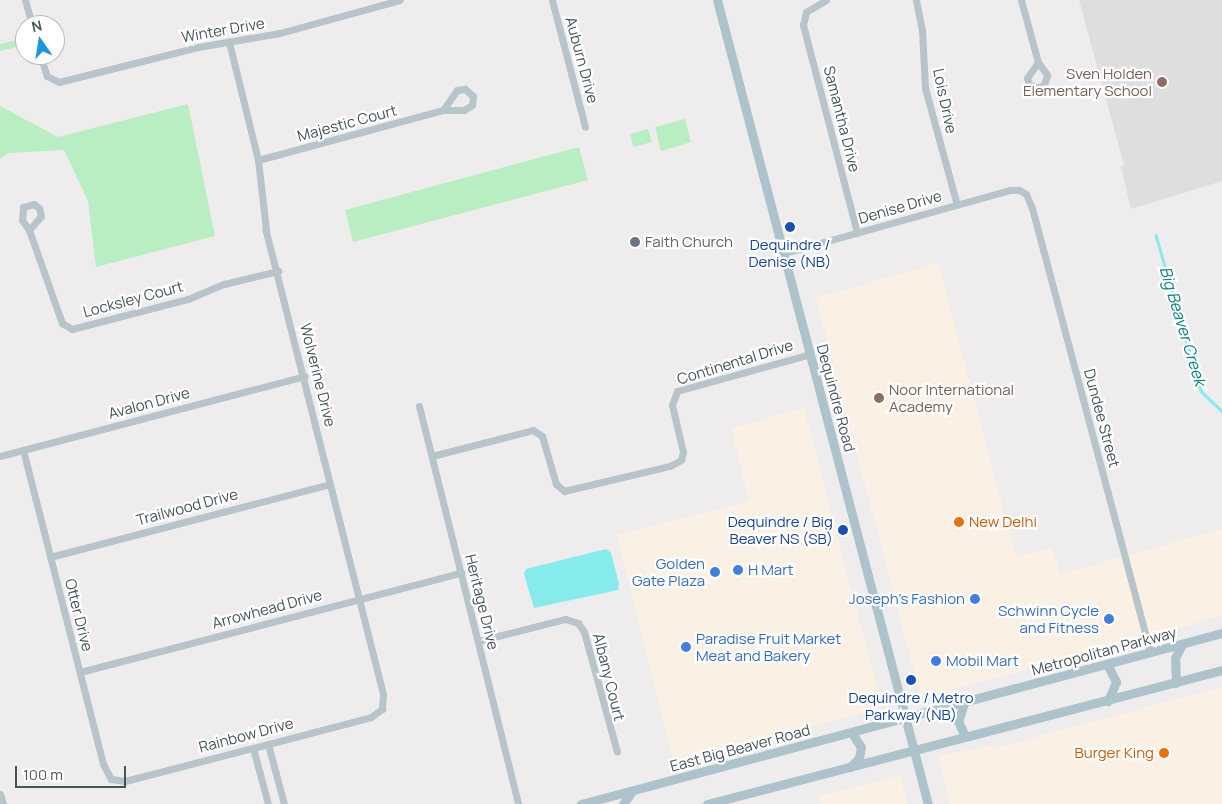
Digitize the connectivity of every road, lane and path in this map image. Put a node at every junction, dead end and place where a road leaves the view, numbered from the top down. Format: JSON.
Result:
{"nodes":[{"id":1,"x":25,"y":0,"type":"edge"},
{"id":2,"x":400,"y":0,"type":"edge"},
{"id":3,"x":552,"y":0,"type":"edge"},
{"id":4,"x":717,"y":0,"type":"edge"},
{"id":5,"x":826,"y":0,"type":"edge"},
{"id":6,"x":916,"y":0,"type":"edge"},
{"id":7,"x":1021,"y":0,"type":"edge"},
{"id":8,"x":29,"y":15,"type":"edge"},
{"id":9,"x":229,"y":42,"type":"junction"},
{"id":10,"x":1038,"y":62,"type":"dead end"},
{"id":11,"x":42,"y":65,"type":"edge"},
{"id":12,"x":443,"y":110,"type":"dead end"},
{"id":13,"x":585,"y":127,"type":"dead end"},
{"id":14,"x":258,"y":160,"type":"junction"},
{"id":15,"x":1023,"y":192,"type":"joint"},
{"id":16,"x":957,"y":205,"type":"junction"},
{"id":17,"x":29,"y":230,"type":"dead end"},
{"id":18,"x":857,"y":233,"type":"junction"},
{"id":19,"x":784,"y":253,"type":"junction"},
{"id":20,"x":278,"y":271,"type":"junction"},
{"id":21,"x":810,"y":354,"type":"junction"},
{"id":22,"x":305,"y":376,"type":"junction"},
{"id":23,"x":419,"y":406,"type":"dead end"},
{"id":24,"x":23,"y":450,"type":"junction"},
{"id":25,"x":0,"y":456,"type":"edge"},
{"id":26,"x":432,"y":456,"type":"junction"},
{"id":27,"x":330,"y":484,"type":"junction"},
{"id":28,"x":50,"y":557,"type":"junction"},
{"id":29,"x":461,"y":573,"type":"junction"},
{"id":30,"x":360,"y":599,"type":"junction"},
{"id":31,"x":1222,"y":633,"type":"edge"},
{"id":32,"x":478,"y":641,"type":"junction"},
{"id":33,"x":1182,"y":644,"type":"junction"},
{"id":34,"x":1150,"y":653,"type":"junction"},
{"id":35,"x":1107,"y":664,"type":"junction"},
{"id":36,"x":1222,"y":670,"type":"edge"},
{"id":37,"x":80,"y":672,"type":"junction"},
{"id":38,"x":1176,"y":683,"type":"junction"},
{"id":39,"x":1108,"y":701,"type":"junction"},
{"id":40,"x":964,"y":703,"type":"junction"},
{"id":41,"x":380,"y":712,"type":"joint"},
{"id":42,"x":906,"y":719,"type":"junction"},
{"id":43,"x":852,"y":733,"type":"junction"},
{"id":44,"x":965,"y":736,"type":"junction"},
{"id":45,"x":268,"y":744,"type":"junction"},
{"id":46,"x":253,"y":748,"type":"junction"},
{"id":47,"x":914,"y":750,"type":"junction"},
{"id":48,"x":617,"y":752,"type":"dead end"},
{"id":49,"x":850,"y":767,"type":"junction"},
{"id":50,"x":117,"y":781,"type":"joint"},
{"id":51,"x":632,"y":790,"type":"junction"},
{"id":52,"x":0,"y":794,"type":"edge"},
{"id":53,"x":3,"y":804,"type":"edge"},
{"id":54,"x":268,"y":804,"type":"edge"},
{"id":55,"x":284,"y":804,"type":"edge"},
{"id":56,"x":518,"y":804,"type":"edge"},
{"id":57,"x":581,"y":804,"type":"edge"},
{"id":58,"x":623,"y":804,"type":"edge"},
{"id":59,"x":707,"y":804,"type":"edge"},
{"id":60,"x":928,"y":804,"type":"edge"}],
"edges":[{"from":1,"to":8,"type":"street"},
{"from":2,"to":9,"type":"street","name":"Winter Drive"},
{"from":3,"to":13,"type":"street","name":"Auburn Drive"},
{"from":4,"to":19,"type":"main road","name":"Dequindre Road"},
{"from":5,"to":18,"type":"street","name":"Samantha Drive"},
{"from":6,"to":16,"type":"street","name":"Lois Drive"},
{"from":7,"to":10,"type":"street"},
{"from":9,"to":11,"type":"street","name":"Winter Drive"},
{"from":9,"to":14,"type":"street","name":"Wolverine Drive"},
{"from":12,"to":14,"type":"street","name":"Majestic Court"},
{"from":14,"to":20,"type":"street","name":"Wolverine Drive"},
{"from":15,"to":16,"type":"street","name":"Denise Drive"},
{"from":15,"to":34,"type":"street","name":"Dundee Street"},
{"from":16,"to":18,"type":"street","name":"Denise Drive"},
{"from":17,"to":20,"type":"street","name":"Locksley Court"},
{"from":18,"to":19,"type":"street","name":"Denise Drive"},
{"from":19,"to":21,"type":"main road","name":"Dequindre Road"},
{"from":20,"to":22,"type":"street","name":"Wolverine Drive"},
{"from":21,"to":26,"type":"street","name":"Continental Drive"},
{"from":21,"to":42,"type":"main road","name":"Dequindre Road"},
{"from":22,"to":24,"type":"street","name":"Avalon Drive"},
{"from":22,"to":27,"type":"street","name":"Wolverine Drive"},
{"from":23,"to":26,"type":"street","name":"Heritage Drive"},
{"from":24,"to":25,"type":"street","name":"Avalon Drive"},
{"from":24,"to":28,"type":"street","name":"Otter Drive"},
{"from":26,"to":29,"type":"street","name":"Heritage Drive"},
{"from":27,"to":28,"type":"street","name":"Trailwood Drive"},
{"from":27,"to":30,"type":"street","name":"Wolverine Drive"},
{"from":28,"to":37,"type":"street","name":"Otter Drive"},
{"from":29,"to":30,"type":"street","name":"Arrowhead Drive"},
{"from":29,"to":32,"type":"street","name":"Heritage Drive"},
{"from":30,"to":37,"type":"street","name":"Arrowhead Drive"},
{"from":30,"to":41,"type":"street","name":"Wolverine Drive"},
{"from":31,"to":33,"type":"main road","name":"Metropolitan Parkway"},
{"from":32,"to":48,"type":"street","name":"Albany Court"},
{"from":32,"to":56,"type":"street","name":"Heritage Drive"},
{"from":33,"to":34,"type":"main road","name":"Metropolitan Parkway"},
{"from":33,"to":38,"type":"main road"},
{"from":34,"to":35,"type":"main road","name":"Metropolitan Parkway"},
{"from":35,"to":39,"type":"main road"},
{"from":35,"to":40,"type":"main road","name":"Metropolitan Parkway"},
{"from":36,"to":38,"type":"main road"},
{"from":37,"to":50,"type":"street","name":"Otter Drive"},
{"from":38,"to":39,"type":"main road"},
{"from":39,"to":44,"type":"main road"},
{"from":40,"to":42,"type":"main road","name":"Metropolitan Parkway"},
{"from":40,"to":44,"type":"main road"},
{"from":41,"to":45,"type":"street","name":"Rainbow Drive"},
{"from":42,"to":43,"type":"main road","name":"East Big Beaver Road"},
{"from":42,"to":47,"type":"main road","name":"Dequindre Road"},
{"from":43,"to":49,"type":"main road"},
{"from":43,"to":51,"type":"main road","name":"East Big Beaver Road"},
{"from":44,"to":47,"type":"main road"},
{"from":45,"to":46,"type":"street","name":"Rainbow Drive"},
{"from":45,"to":55,"type":"street"},
{"from":46,"to":50,"type":"street","name":"Rainbow Drive"},
{"from":46,"to":54,"type":"street"},
{"from":47,"to":49,"type":"main road"},
{"from":47,"to":60,"type":"main road","name":"Dequindre Road"},
{"from":49,"to":59,"type":"main road"},
{"from":51,"to":57,"type":"main road","name":"East Big Beaver Road"},
{"from":51,"to":58,"type":"main road"},
{"from":52,"to":53,"type":"street"}]}
